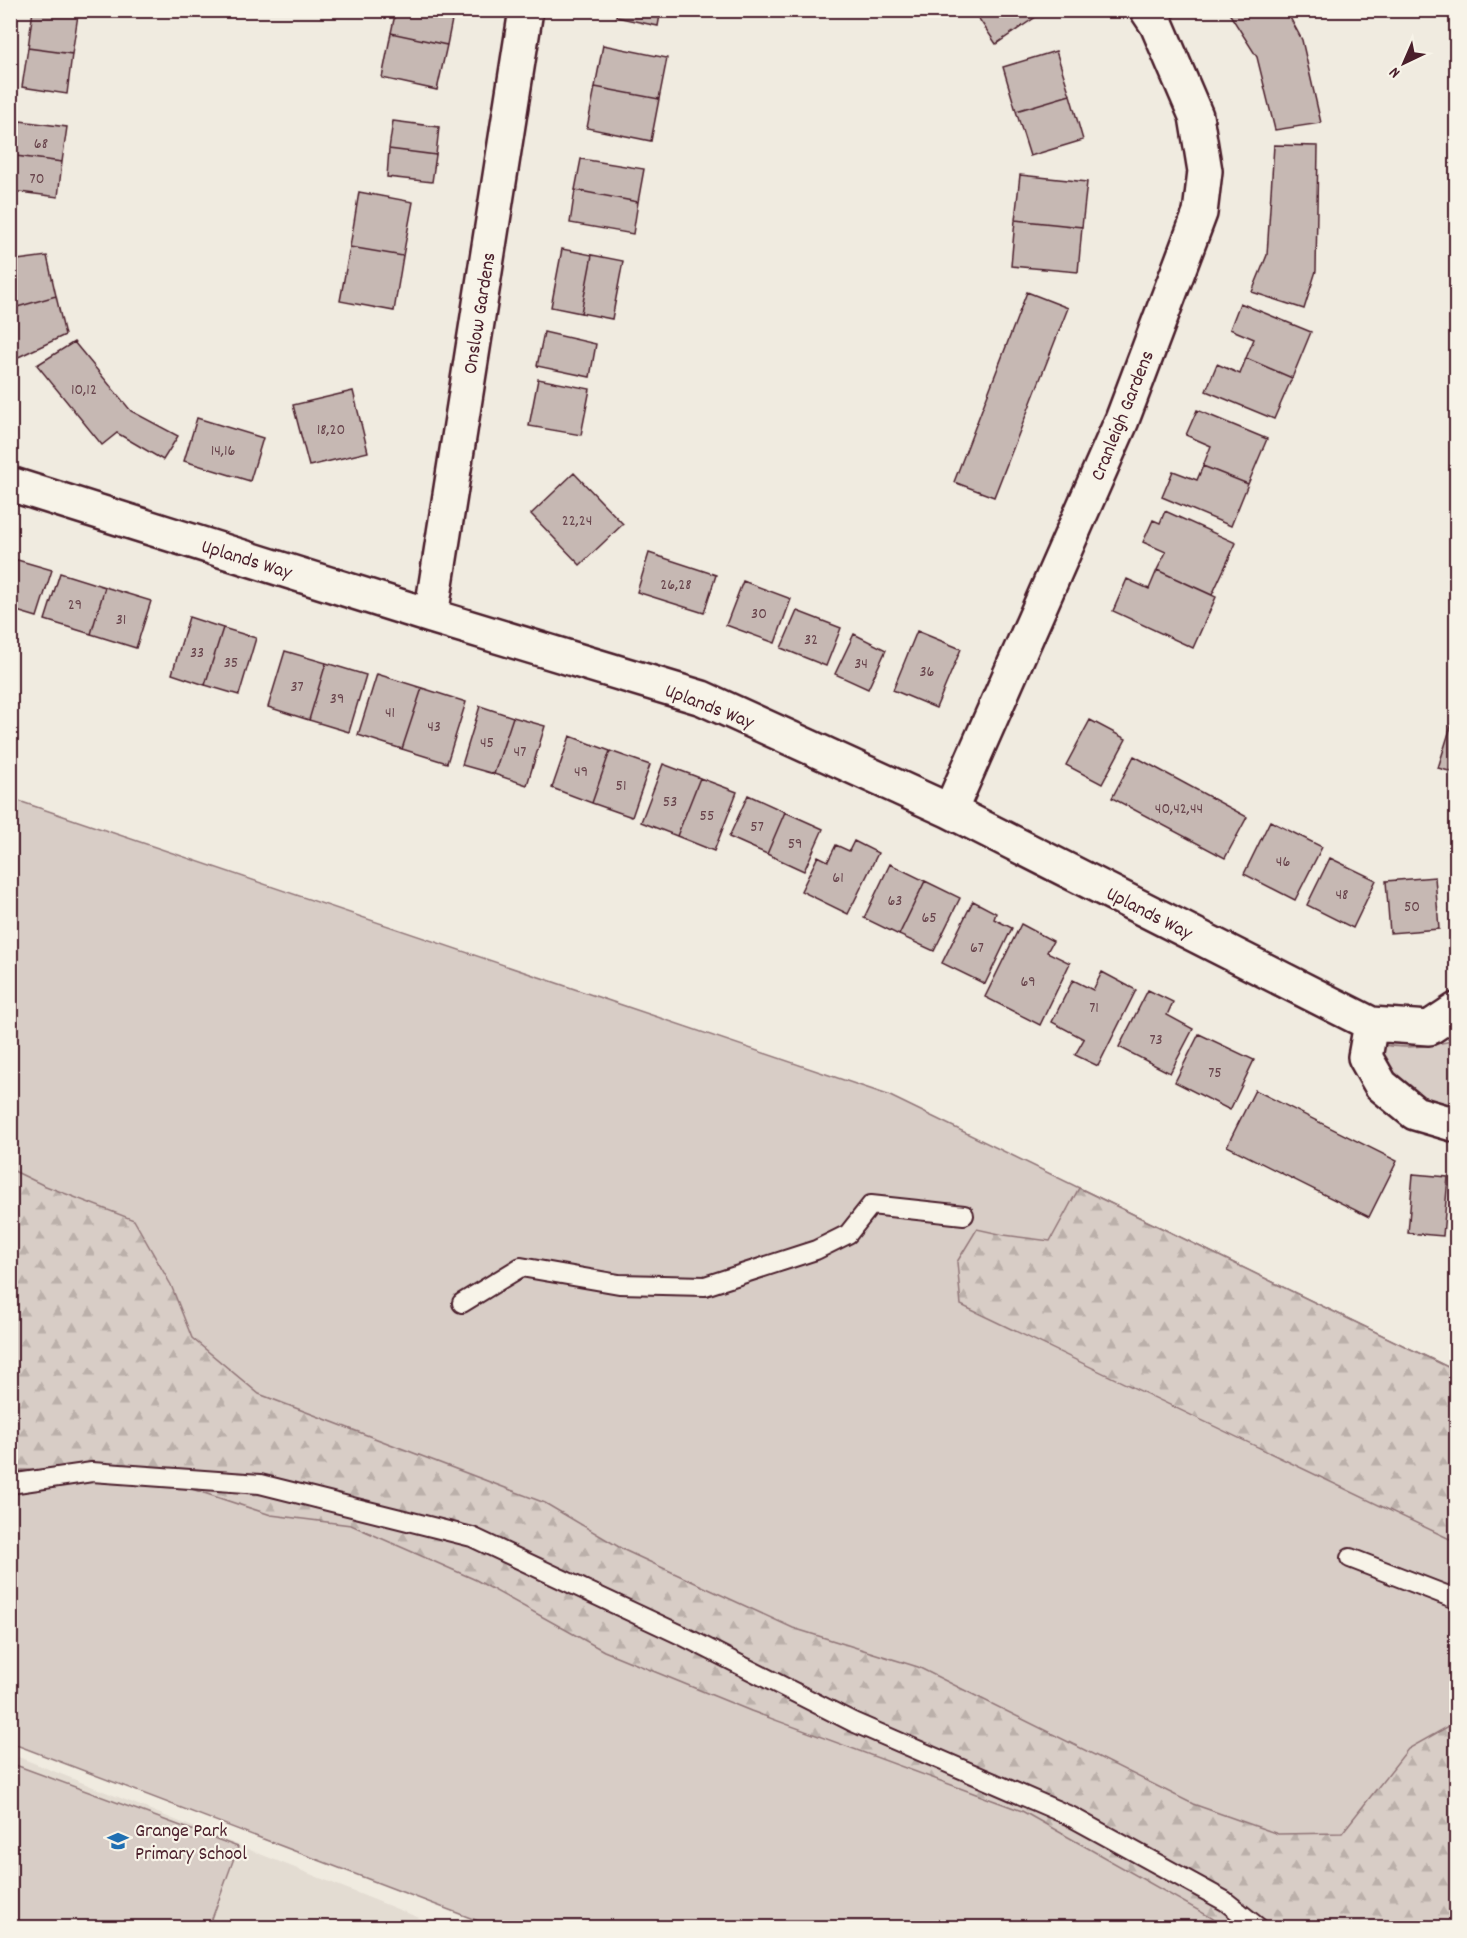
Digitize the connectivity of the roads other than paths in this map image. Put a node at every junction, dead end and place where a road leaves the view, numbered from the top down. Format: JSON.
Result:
{"nodes":[{"id":1,"x":526,"y":10,"type":"edge"},
{"id":2,"x":1147,"y":10,"type":"edge"},
{"id":3,"x":10,"y":484,"type":"edge"},
{"id":4,"x":431,"y":616,"type":"junction"},
{"id":5,"x":950,"y":811,"type":"junction"},
{"id":6,"x":1456,"y":1010,"type":"edge"},
{"id":7,"x":1371,"y":1024,"type":"junction"},
{"id":8,"x":1456,"y":1125,"type":"edge"},
{"id":9,"x":964,"y":1215,"type":"dead end"},
{"id":10,"x":462,"y":1303,"type":"dead end"},
{"id":11,"x":10,"y":1484,"type":"edge"},
{"id":12,"x":1350,"y":1557,"type":"dead end"},
{"id":13,"x":1456,"y":1599,"type":"edge"},
{"id":14,"x":1259,"y":1928,"type":"edge"}],
"edges":[{"from":1,"to":4,"type":"street","name":"Onslow Gardens"},
{"from":2,"to":5,"type":"street","name":"Cranleigh Gardens"},
{"from":3,"to":4,"type":"street","name":"Uplands Way"},
{"from":4,"to":5,"type":"street","name":"Uplands Way"},
{"from":5,"to":7,"type":"street","name":"Uplands Way"},
{"from":6,"to":7,"type":"street","name":"Uplands Way"},
{"from":7,"to":8,"type":"street"},
{"from":9,"to":10,"type":"lane"},
{"from":11,"to":14,"type":"lane"},
{"from":12,"to":13,"type":"lane"}]}
